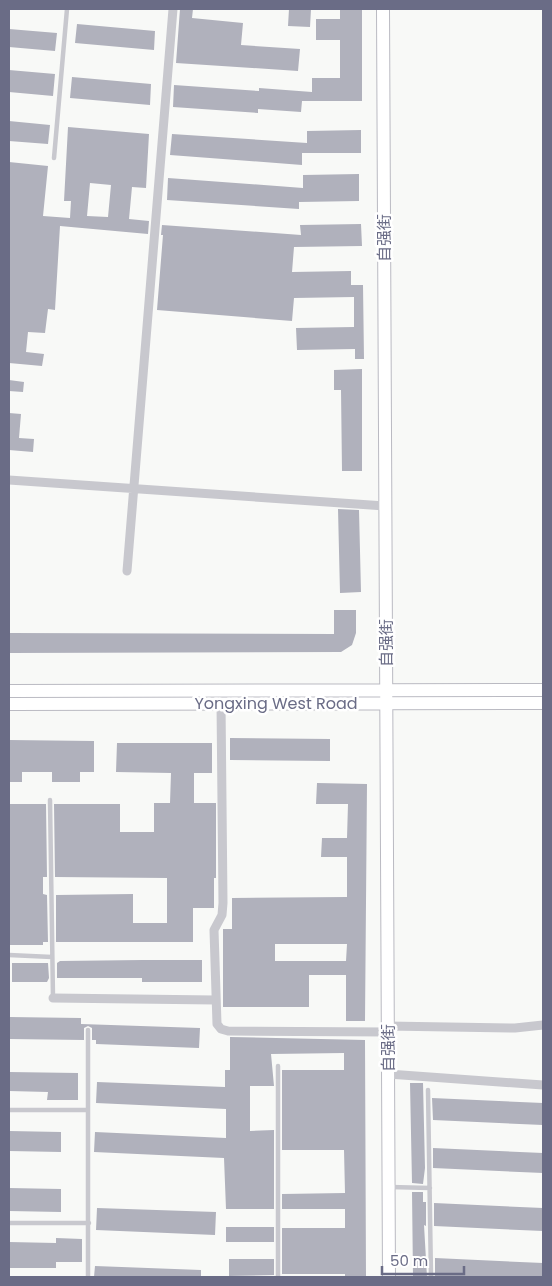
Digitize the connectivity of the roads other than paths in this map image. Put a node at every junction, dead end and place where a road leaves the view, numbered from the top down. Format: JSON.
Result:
{"nodes":[{"id":1,"x":67,"y":9,"type":"edge"},
{"id":2,"x":173,"y":9,"type":"edge"},
{"id":3,"x":383,"y":9,"type":"edge"},
{"id":4,"x":54,"y":158,"type":"dead end"},
{"id":5,"x":9,"y":480,"type":"edge"},
{"id":6,"x":134,"y":488,"type":"junction"},
{"id":7,"x":385,"y":506,"type":"junction"},
{"id":8,"x":127,"y":571,"type":"dead end"},
{"id":9,"x":543,"y":690,"type":"edge"},
{"id":10,"x":9,"y":691,"type":"edge"},
{"id":11,"x":386,"y":697,"type":"junction"},
{"id":12,"x":543,"y":702,"type":"edge"},
{"id":13,"x":222,"y":703,"type":"junction"},
{"id":14,"x":9,"y":704,"type":"edge"},
{"id":15,"x":50,"y":800,"type":"dead end"},
{"id":16,"x":9,"y":955,"type":"edge"},
{"id":17,"x":52,"y":956,"type":"junction"},
{"id":18,"x":53,"y":998,"type":"joint"},
{"id":19,"x":215,"y":1000,"type":"junction"},
{"id":20,"x":543,"y":1025,"type":"edge"},
{"id":21,"x":388,"y":1029,"type":"junction"},
{"id":22,"x":88,"y":1030,"type":"dead end"},
{"id":23,"x":278,"y":1066,"type":"dead end"},
{"id":24,"x":388,"y":1074,"type":"junction"},
{"id":25,"x":543,"y":1085,"type":"edge"},
{"id":26,"x":428,"y":1090,"type":"dead end"},
{"id":27,"x":9,"y":1110,"type":"edge"},
{"id":28,"x":88,"y":1110,"type":"junction"},
{"id":29,"x":388,"y":1187,"type":"junction"},
{"id":30,"x":430,"y":1188,"type":"junction"},
{"id":31,"x":9,"y":1223,"type":"edge"},
{"id":32,"x":89,"y":1223,"type":"junction"},
{"id":33,"x":88,"y":1277,"type":"edge"},
{"id":34,"x":278,"y":1277,"type":"edge"},
{"id":35,"x":389,"y":1277,"type":"edge"},
{"id":36,"x":431,"y":1277,"type":"edge"}],
"edges":[{"from":1,"to":4,"type":"lane"},
{"from":2,"to":6,"type":"street"},
{"from":3,"to":7,"type":"street","name":"自强街"},
{"from":5,"to":6,"type":"street"},
{"from":6,"to":7,"type":"street"},
{"from":6,"to":8,"type":"street"},
{"from":7,"to":11,"type":"street","name":"自强街"},
{"from":9,"to":11,"type":"street","name":"Yongxing West Road"},
{"from":10,"to":11,"type":"street","name":"Yongxing West Road"},
{"from":11,"to":12,"type":"street","name":"Yongxing West Road"},
{"from":11,"to":13,"type":"street","name":"Yongxing West Road"},
{"from":11,"to":21,"type":"street","name":"自强街"},
{"from":13,"to":14,"type":"street","name":"Yongxing West Road"},
{"from":13,"to":19,"type":"street"},
{"from":15,"to":17,"type":"lane"},
{"from":16,"to":17,"type":"lane"},
{"from":17,"to":18,"type":"lane"},
{"from":18,"to":19,"type":"street"},
{"from":19,"to":21,"type":"street"},
{"from":20,"to":21,"type":"street"},
{"from":21,"to":24,"type":"street","name":"自强街"},
{"from":22,"to":28,"type":"lane"},
{"from":23,"to":34,"type":"lane"},
{"from":24,"to":25,"type":"street"},
{"from":24,"to":29,"type":"street","name":"自强街"},
{"from":26,"to":30,"type":"lane"},
{"from":27,"to":28,"type":"lane"},
{"from":28,"to":32,"type":"lane"},
{"from":29,"to":30,"type":"lane"},
{"from":29,"to":35,"type":"street","name":"自强街"},
{"from":30,"to":36,"type":"lane"},
{"from":31,"to":32,"type":"lane"},
{"from":32,"to":33,"type":"lane"}]}
